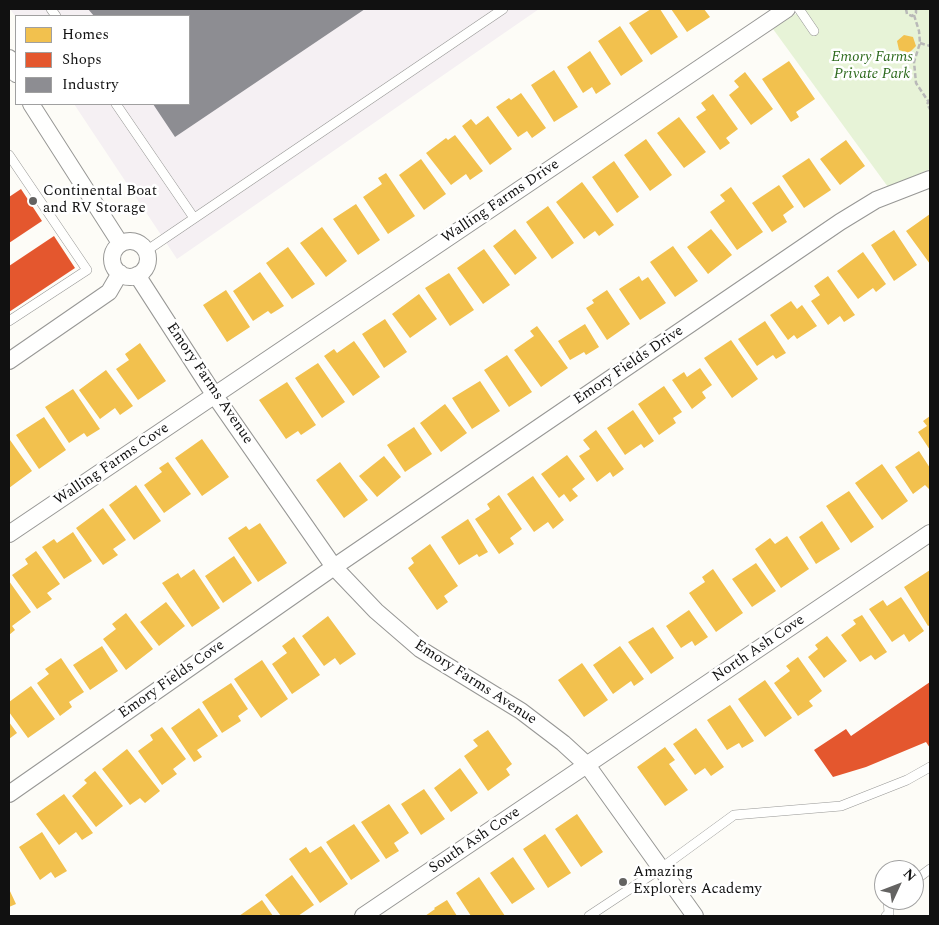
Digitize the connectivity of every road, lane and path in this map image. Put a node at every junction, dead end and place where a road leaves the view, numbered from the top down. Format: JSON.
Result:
{"nodes":[{"id":1,"x":503,"y":9,"type":"edge"},
{"id":2,"x":788,"y":9,"type":"edge"},
{"id":3,"x":799,"y":9,"type":"edge"},
{"id":4,"x":906,"y":9,"type":"edge"},
{"id":5,"x":916,"y":9,"type":"edge"},
{"id":6,"x":914,"y":15,"type":"junction"},
{"id":7,"x":814,"y":30,"type":"dead end"},
{"id":8,"x":920,"y":43,"type":"junction"},
{"id":9,"x":930,"y":46,"type":"edge"},
{"id":10,"x":9,"y":58,"type":"edge"},
{"id":11,"x":15,"y":72,"type":"edge"},
{"id":12,"x":929,"y":101,"type":"edge"},
{"id":13,"x":32,"y":105,"type":"edge"},
{"id":14,"x":117,"y":105,"type":"edge"},
{"id":15,"x":930,"y":109,"type":"edge"},
{"id":16,"x":9,"y":155,"type":"edge"},
{"id":17,"x":930,"y":179,"type":"edge"},
{"id":18,"x":194,"y":218,"type":"junction"},
{"id":19,"x":120,"y":243,"type":"junction"},
{"id":20,"x":146,"y":251,"type":"junction"},
{"id":21,"x":120,"y":273,"type":"junction"},
{"id":22,"x":137,"y":275,"type":"junction"},
{"id":23,"x":9,"y":321,"type":"edge"},
{"id":24,"x":9,"y":361,"type":"edge"},
{"id":25,"x":215,"y":396,"type":"junction"},
{"id":26,"x":9,"y":534,"type":"edge"},
{"id":27,"x":930,"y":534,"type":"edge"},
{"id":28,"x":334,"y":567,"type":"junction"},
{"id":29,"x":587,"y":765,"type":"junction"},
{"id":30,"x":930,"y":767,"type":"edge"},
{"id":31,"x":9,"y":794,"type":"edge"},
{"id":32,"x":660,"y":869,"type":"junction"},
{"id":33,"x":363,"y":916,"type":"edge"},
{"id":34,"x":589,"y":916,"type":"edge"},
{"id":35,"x":695,"y":916,"type":"edge"}],
"edges":[{"from":1,"to":18,"type":"lane"},
{"from":2,"to":25,"type":"street","name":"Walling Farms Drive"},
{"from":3,"to":7,"type":"lane"},
{"from":4,"to":6,"type":"path"},
{"from":5,"to":6,"type":"path"},
{"from":6,"to":8,"type":"path"},
{"from":8,"to":9,"type":"path"},
{"from":8,"to":12,"type":"path"},
{"from":10,"to":11,"type":"street"},
{"from":12,"to":15,"type":"path"},
{"from":13,"to":19,"type":"street"},
{"from":14,"to":18,"type":"lane"},
{"from":16,"to":23,"type":"lane"},
{"from":17,"to":28,"type":"street","name":"Emory Fields Drive"},
{"from":18,"to":20,"type":"lane"},
{"from":19,"to":20,"type":"street"},
{"from":19,"to":21,"type":"street"},
{"from":20,"to":22,"type":"street"},
{"from":21,"to":22,"type":"street"},
{"from":21,"to":24,"type":"street"},
{"from":22,"to":25,"type":"street","name":"Emory Farms Avenue"},
{"from":25,"to":26,"type":"street","name":"Walling Farms Cove"},
{"from":25,"to":28,"type":"street","name":"Emory Farms Avenue"},
{"from":27,"to":29,"type":"street","name":"North Ash Cove"},
{"from":28,"to":29,"type":"street","name":"Emory Farms Avenue"},
{"from":28,"to":31,"type":"street","name":"Emory Fields Cove"},
{"from":29,"to":32,"type":"street","name":"Emory Farms Avenue"},
{"from":29,"to":33,"type":"street","name":"South Ash Cove"},
{"from":30,"to":32,"type":"lane"},
{"from":32,"to":34,"type":"lane"},
{"from":32,"to":35,"type":"street","name":"Emory Farms Avenue"}]}
